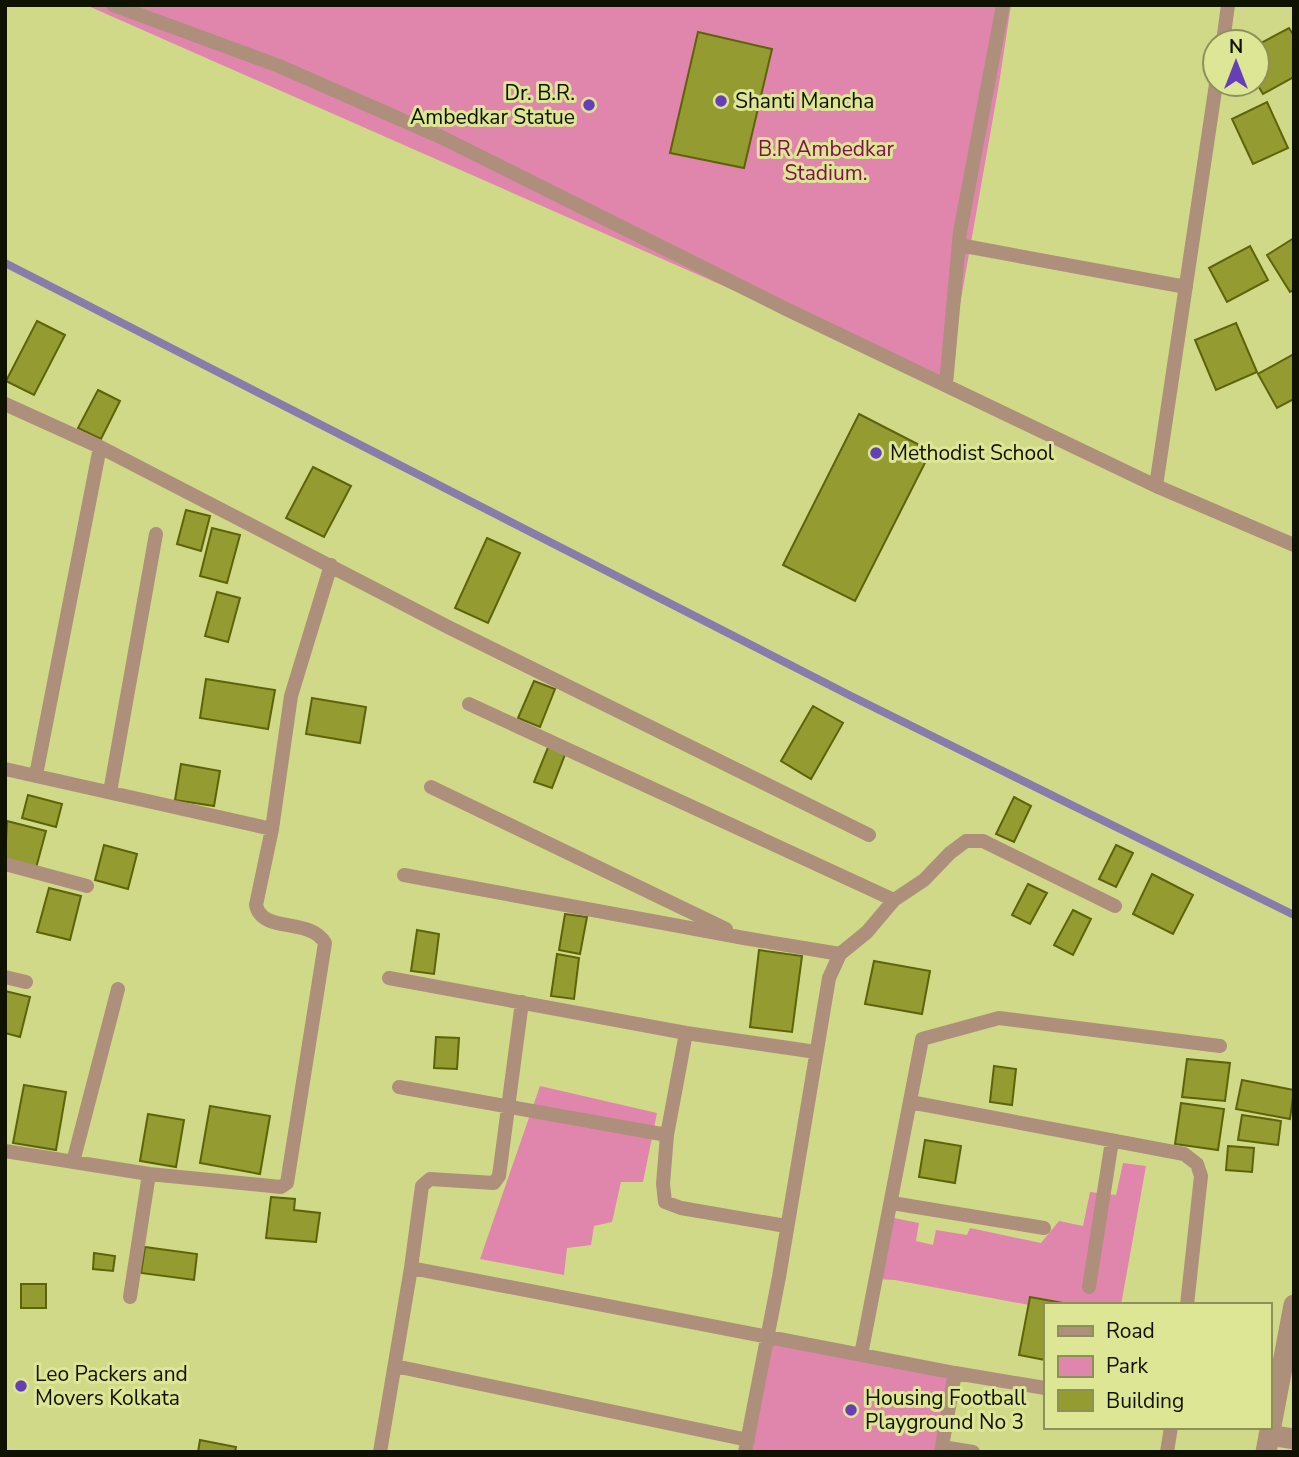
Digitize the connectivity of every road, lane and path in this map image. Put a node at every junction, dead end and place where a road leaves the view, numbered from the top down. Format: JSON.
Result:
{"nodes":[{"id":1,"x":113,"y":5,"type":"edge"},
{"id":2,"x":1003,"y":5,"type":"edge"},
{"id":3,"x":1228,"y":5,"type":"edge"},
{"id":4,"x":1225,"y":28,"type":"edge"},
{"id":5,"x":1214,"y":98,"type":"edge"},
{"id":6,"x":959,"y":245,"type":"junction"},
{"id":7,"x":1186,"y":287,"type":"junction"},
{"id":8,"x":946,"y":384,"type":"junction"},
{"id":9,"x":5,"y":404,"type":"edge"},
{"id":10,"x":100,"y":447,"type":"junction"},
{"id":11,"x":1156,"y":486,"type":"junction"},
{"id":12,"x":156,"y":534,"type":"dead end"},
{"id":13,"x":1294,"y":545,"type":"edge"},
{"id":14,"x":331,"y":565,"type":"junction"},
{"id":15,"x":469,"y":704,"type":"dead end"},
{"id":16,"x":5,"y":769,"type":"edge"},
{"id":17,"x":36,"y":775,"type":"junction"},
{"id":18,"x":431,"y":787,"type":"dead end"},
{"id":19,"x":110,"y":792,"type":"junction"},
{"id":20,"x":272,"y":829,"type":"junction"},
{"id":21,"x":869,"y":835,"type":"dead end"},
{"id":22,"x":5,"y":864,"type":"edge"},
{"id":23,"x":404,"y":875,"type":"dead end"},
{"id":24,"x":88,"y":886,"type":"dead end"},
{"id":25,"x":894,"y":900,"type":"junction"},
{"id":26,"x":1115,"y":906,"type":"dead end"},
{"id":27,"x":744,"y":938,"type":"junction"},
{"id":28,"x":840,"y":954,"type":"junction"},
{"id":29,"x":5,"y":977,"type":"edge"},
{"id":30,"x":389,"y":978,"type":"dead end"},
{"id":31,"x":26,"y":982,"type":"dead end"},
{"id":32,"x":118,"y":989,"type":"dead end"},
{"id":33,"x":522,"y":1002,"type":"junction"},
{"id":34,"x":686,"y":1033,"type":"junction"},
{"id":35,"x":1220,"y":1046,"type":"dead end"},
{"id":36,"x":816,"y":1052,"type":"junction"},
{"id":37,"x":399,"y":1087,"type":"dead end"},
{"id":38,"x":910,"y":1102,"type":"junction"},
{"id":39,"x":510,"y":1107,"type":"junction"},
{"id":40,"x":667,"y":1135,"type":"junction"},
{"id":41,"x":1112,"y":1141,"type":"junction"},
{"id":42,"x":5,"y":1151,"type":"edge"},
{"id":43,"x":73,"y":1162,"type":"junction"},
{"id":44,"x":149,"y":1174,"type":"junction"},
{"id":45,"x":892,"y":1203,"type":"junction"},
{"id":46,"x":786,"y":1226,"type":"junction"},
{"id":47,"x":1044,"y":1228,"type":"dead end"},
{"id":48,"x":411,"y":1268,"type":"junction"},
{"id":49,"x":1089,"y":1287,"type":"dead end"},
{"id":50,"x":130,"y":1297,"type":"dead end"},
{"id":51,"x":1187,"y":1303,"type":"edge"},
{"id":52,"x":1293,"y":1308,"type":"edge"},
{"id":53,"x":767,"y":1337,"type":"junction"},
{"id":54,"x":861,"y":1355,"type":"junction"},
{"id":55,"x":395,"y":1366,"type":"junction"},
{"id":56,"x":954,"y":1373,"type":"junction"},
{"id":57,"x":1044,"y":1388,"type":"edge"},
{"id":58,"x":1271,"y":1427,"type":"edge"},
{"id":59,"x":1171,"y":1429,"type":"edge"},
{"id":60,"x":1294,"y":1439,"type":"edge"},
{"id":61,"x":1268,"y":1443,"type":"edge"},
{"id":62,"x":747,"y":1446,"type":"edge"},
{"id":63,"x":942,"y":1449,"type":"edge"},
{"id":64,"x":380,"y":1452,"type":"edge"},
{"id":65,"x":974,"y":1452,"type":"edge"},
{"id":66,"x":1167,"y":1452,"type":"edge"}],
"edges":[{"from":1,"to":8,"type":"lane"},
{"from":2,"to":6,"type":"lane"},
{"from":3,"to":4,"type":"lane"},
{"from":5,"to":7,"type":"lane"},
{"from":6,"to":7,"type":"lane"},
{"from":6,"to":8,"type":"lane"},
{"from":7,"to":11,"type":"lane"},
{"from":8,"to":11,"type":"lane"},
{"from":9,"to":10,"type":"lane"},
{"from":10,"to":14,"type":"lane"},
{"from":10,"to":17,"type":"lane"},
{"from":11,"to":13,"type":"lane"},
{"from":12,"to":19,"type":"lane"},
{"from":14,"to":20,"type":"lane"},
{"from":14,"to":21,"type":"lane"},
{"from":15,"to":25,"type":"lane"},
{"from":16,"to":17,"type":"lane"},
{"from":17,"to":19,"type":"lane"},
{"from":18,"to":27,"type":"lane"},
{"from":19,"to":20,"type":"lane"},
{"from":20,"to":44,"type":"lane"},
{"from":22,"to":24,"type":"lane"},
{"from":23,"to":27,"type":"lane"},
{"from":25,"to":26,"type":"lane"},
{"from":25,"to":28,"type":"lane"},
{"from":27,"to":28,"type":"lane"},
{"from":28,"to":36,"type":"lane"},
{"from":29,"to":31,"type":"lane"},
{"from":30,"to":33,"type":"lane"},
{"from":32,"to":43,"type":"lane"},
{"from":33,"to":34,"type":"lane"},
{"from":33,"to":39,"type":"lane"},
{"from":34,"to":36,"type":"lane"},
{"from":34,"to":40,"type":"lane"},
{"from":35,"to":38,"type":"lane"},
{"from":36,"to":46,"type":"lane"},
{"from":37,"to":39,"type":"lane"},
{"from":38,"to":41,"type":"lane"},
{"from":38,"to":45,"type":"lane"},
{"from":39,"to":40,"type":"lane"},
{"from":39,"to":48,"type":"lane"},
{"from":40,"to":46,"type":"lane"},
{"from":41,"to":49,"type":"lane"},
{"from":41,"to":51,"type":"lane"},
{"from":42,"to":43,"type":"lane"},
{"from":43,"to":44,"type":"lane"},
{"from":44,"to":50,"type":"lane"},
{"from":45,"to":47,"type":"lane"},
{"from":45,"to":54,"type":"lane"},
{"from":46,"to":53,"type":"lane"},
{"from":48,"to":53,"type":"lane"},
{"from":48,"to":55,"type":"lane"},
{"from":52,"to":58,"type":"street"},
{"from":53,"to":54,"type":"lane"},
{"from":53,"to":62,"type":"lane"},
{"from":54,"to":56,"type":"lane"},
{"from":55,"to":62,"type":"lane"},
{"from":55,"to":64,"type":"lane"},
{"from":56,"to":57,"type":"lane"},
{"from":56,"to":63,"type":"lane"},
{"from":59,"to":66,"type":"lane"},
{"from":60,"to":61,"type":"street"},
{"from":63,"to":65,"type":"lane"}]}
